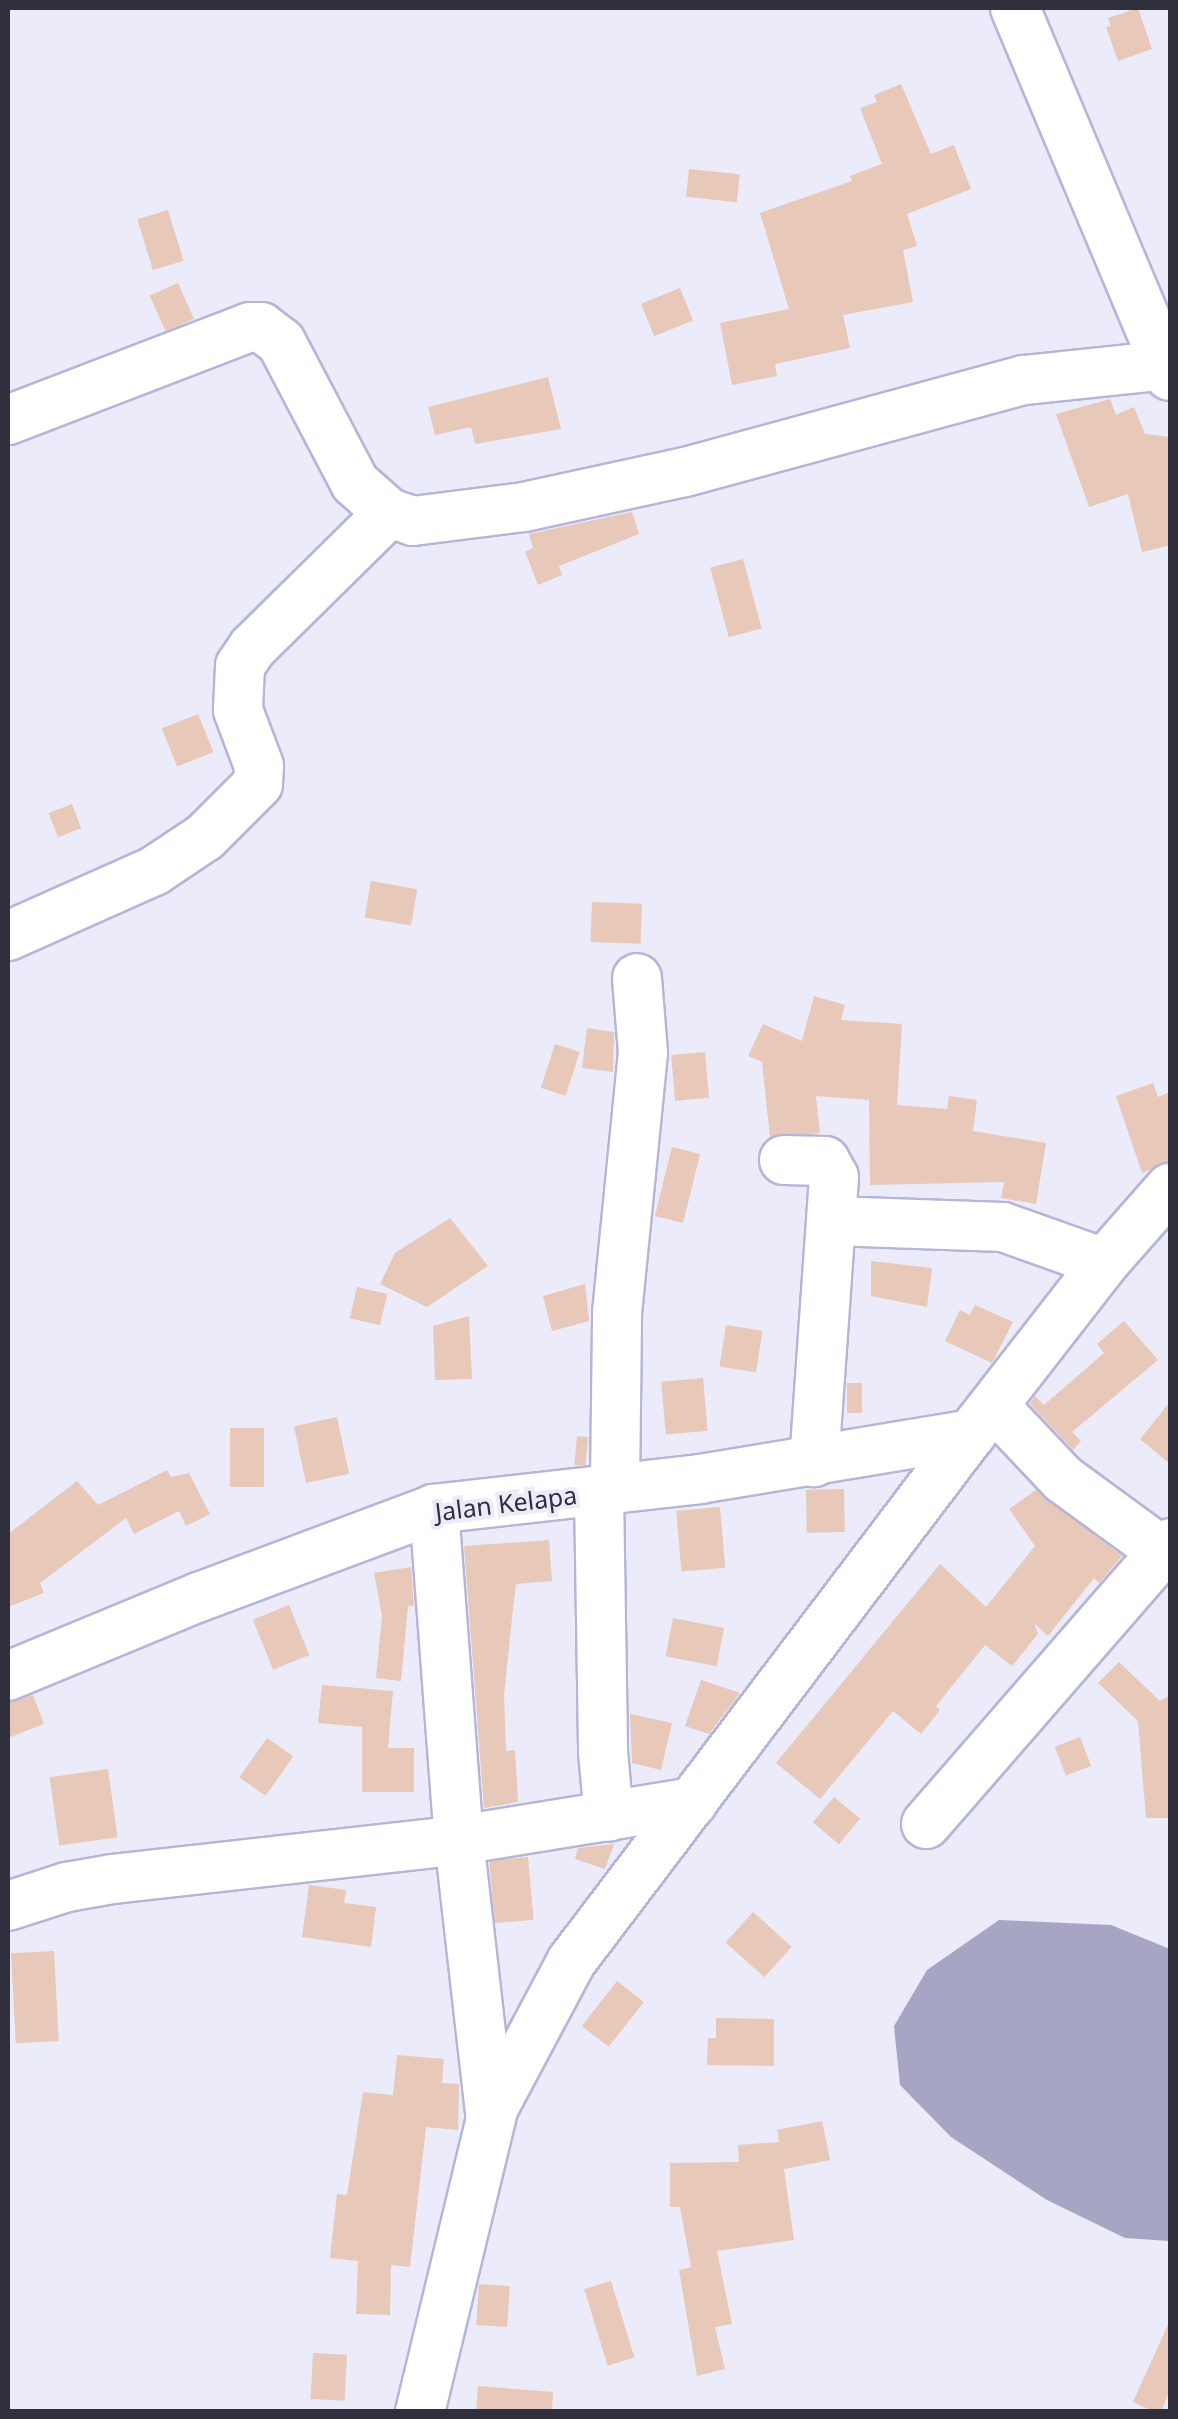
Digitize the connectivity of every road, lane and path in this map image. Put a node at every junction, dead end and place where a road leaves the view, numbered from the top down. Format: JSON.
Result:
{"nodes":[{"id":1,"x":1014,"y":8,"type":"edge"},
{"id":2,"x":1168,"y":371,"type":"edge"},
{"id":3,"x":8,"y":420,"type":"edge"},
{"id":4,"x":389,"y":513,"type":"junction"},
{"id":5,"x":8,"y":936,"type":"edge"},
{"id":6,"x":637,"y":978,"type":"dead end"},
{"id":7,"x":784,"y":1160,"type":"dead end"},
{"id":8,"x":1170,"y":1188,"type":"edge"},
{"id":9,"x":832,"y":1220,"type":"junction"},
{"id":10,"x":1104,"y":1263,"type":"junction"},
{"id":11,"x":982,"y":1420,"type":"junction"},
{"id":12,"x":814,"y":1462,"type":"junction"},
{"id":13,"x":607,"y":1489,"type":"junction"},
{"id":14,"x":434,"y":1509,"type":"junction"},
{"id":15,"x":1169,"y":1549,"type":"edge"},
{"id":16,"x":8,"y":1676,"type":"edge"},
{"id":17,"x":693,"y":1802,"type":"junction"},
{"id":18,"x":609,"y":1816,"type":"junction"},
{"id":19,"x":926,"y":1824,"type":"dead end"},
{"id":20,"x":459,"y":1840,"type":"junction"},
{"id":21,"x":8,"y":1906,"type":"edge"},
{"id":22,"x":491,"y":2119,"type":"junction"},
{"id":23,"x":420,"y":2412,"type":"edge"}],
"edges":[{"from":1,"to":2,"type":"street"},
{"from":2,"to":4,"type":"street"},
{"from":3,"to":4,"type":"street"},
{"from":4,"to":5,"type":"street"},
{"from":6,"to":13,"type":"street"},
{"from":7,"to":9,"type":"street"},
{"from":8,"to":10,"type":"street"},
{"from":9,"to":10,"type":"street"},
{"from":9,"to":12,"type":"street"},
{"from":10,"to":11,"type":"street"},
{"from":11,"to":12,"type":"street","name":"Jalan Kelapa"},
{"from":11,"to":15,"type":"street"},
{"from":11,"to":17,"type":"street"},
{"from":12,"to":13,"type":"street","name":"Jalan Kelapa"},
{"from":13,"to":14,"type":"street","name":"Jalan Kelapa"},
{"from":13,"to":18,"type":"street"},
{"from":14,"to":16,"type":"street","name":"Jalan Kelapa"},
{"from":14,"to":20,"type":"street"},
{"from":15,"to":19,"type":"street"},
{"from":17,"to":18,"type":"street"},
{"from":17,"to":22,"type":"street"},
{"from":18,"to":20,"type":"street"},
{"from":20,"to":21,"type":"street"},
{"from":20,"to":22,"type":"street"},
{"from":22,"to":23,"type":"street"}]}
